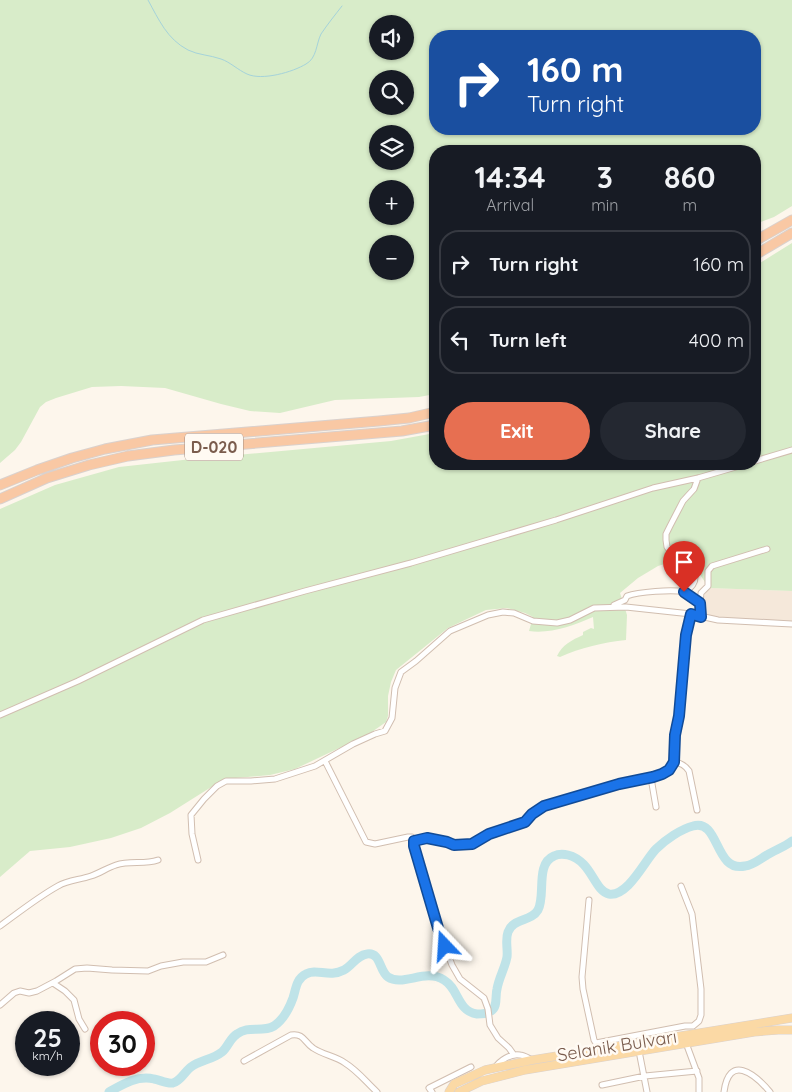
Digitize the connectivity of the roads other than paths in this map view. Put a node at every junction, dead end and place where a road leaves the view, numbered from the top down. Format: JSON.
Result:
{"nodes":[{"id":1,"x":792,"y":220,"type":"edge"},
{"id":2,"x":792,"y":234,"type":"edge"},
{"id":3,"x":761,"y":238,"type":"edge"},
{"id":4,"x":761,"y":252,"type":"edge"},
{"id":5,"x":429,"y":413,"type":"edge"},
{"id":6,"x":429,"y":426,"type":"edge"},
{"id":7,"x":792,"y":450,"type":"edge"},
{"id":8,"x":761,"y":459,"type":"edge"},
{"id":9,"x":725,"y":470,"type":"edge"},
{"id":10,"x":698,"y":478,"type":"junction"},
{"id":11,"x":0,"y":485,"type":"edge"},
{"id":12,"x":0,"y":499,"type":"edge"},
{"id":13,"x":768,"y":549,"type":"dead end"},
{"id":14,"x":684,"y":592,"type":"junction"},
{"id":15,"x":700,"y":603,"type":"junction"},
{"id":16,"x":608,"y":607,"type":"junction"},
{"id":17,"x":691,"y":614,"type":"junction"},
{"id":18,"x":701,"y":617,"type":"junction"},
{"id":19,"x":792,"y":624,"type":"edge"},
{"id":20,"x":0,"y":716,"type":"edge"},
{"id":21,"x":325,"y":761,"type":"junction"},
{"id":22,"x":674,"y":762,"type":"junction"},
{"id":23,"x":651,"y":778,"type":"junction"},
{"id":24,"x":656,"y":807,"type":"dead end"},
{"id":25,"x":697,"y":810,"type":"dead end"},
{"id":26,"x":414,"y":841,"type":"junction"},
{"id":27,"x":158,"y":860,"type":"dead end"},
{"id":28,"x":198,"y":860,"type":"dead end"},
{"id":29,"x":681,"y":886,"type":"dead end"},
{"id":30,"x":589,"y":900,"type":"dead end"},
{"id":31,"x":0,"y":926,"type":"edge"},
{"id":32,"x":223,"y":955,"type":"dead end"},
{"id":33,"x":53,"y":983,"type":"junction"},
{"id":34,"x":0,"y":1005,"type":"edge"},
{"id":35,"x":792,"y":1018,"type":"edge"},
{"id":36,"x":85,"y":1029,"type":"dead end"},
{"id":37,"x":792,"y":1030,"type":"edge"},
{"id":38,"x":686,"y":1043,"type":"junction"},
{"id":39,"x":598,"y":1046,"type":"junction"},
{"id":40,"x":588,"y":1051,"type":"junction"},
{"id":41,"x":639,"y":1051,"type":"junction"},
{"id":42,"x":514,"y":1055,"type":"junction"},
{"id":43,"x":532,"y":1060,"type":"junction"},
{"id":44,"x":590,"y":1060,"type":"junction"},
{"id":45,"x":244,"y":1061,"type":"dead end"},
{"id":46,"x":471,"y":1067,"type":"dead end"},
{"id":47,"x":494,"y":1068,"type":"junction"},
{"id":48,"x":697,"y":1071,"type":"junction"},
{"id":49,"x":645,"y":1076,"type":"junction"},
{"id":50,"x":602,"y":1085,"type":"dead end"},
{"id":51,"x":377,"y":1092,"type":"edge"},
{"id":52,"x":432,"y":1092,"type":"edge"},
{"id":53,"x":449,"y":1092,"type":"edge"},
{"id":54,"x":459,"y":1092,"type":"edge"},
{"id":55,"x":647,"y":1092,"type":"edge"},
{"id":56,"x":699,"y":1092,"type":"edge"},
{"id":57,"x":724,"y":1092,"type":"edge"},
{"id":58,"x":770,"y":1092,"type":"edge"}],
"edges":[{"from":1,"to":3,"type":"highway"},
{"from":2,"to":4,"type":"highway"},
{"from":5,"to":11,"type":"highway","number":"D-020"},
{"from":6,"to":12,"type":"highway","number":"D-020"},
{"from":7,"to":8,"type":"street"},
{"from":9,"to":10,"type":"street"},
{"from":10,"to":14,"type":"street"},
{"from":10,"to":20,"type":"street"},
{"from":13,"to":15,"type":"street"},
{"from":14,"to":15,"type":"street"},
{"from":14,"to":16,"type":"street"},
{"from":15,"to":18,"type":"street"},
{"from":16,"to":17,"type":"street"},
{"from":16,"to":21,"type":"street"},
{"from":17,"to":18,"type":"street"},
{"from":17,"to":22,"type":"street"},
{"from":18,"to":19,"type":"street"},
{"from":21,"to":26,"type":"street"},
{"from":21,"to":28,"type":"street"},
{"from":22,"to":23,"type":"street"},
{"from":22,"to":25,"type":"street"},
{"from":23,"to":24,"type":"street"},
{"from":23,"to":26,"type":"street"},
{"from":26,"to":42,"type":"street"},
{"from":27,"to":31,"type":"street"},
{"from":29,"to":39,"type":"street"},
{"from":30,"to":39,"type":"street"},
{"from":32,"to":33,"type":"street"},
{"from":33,"to":34,"type":"street"},
{"from":33,"to":36,"type":"street"},
{"from":35,"to":39,"type":"main road","name":"Selanik Bulvarı"},
{"from":37,"to":38,"type":"main road","name":"Selanik Bulvarı"},
{"from":38,"to":41,"type":"main road","name":"Selanik Bulvarı"},
{"from":38,"to":48,"type":"street"},
{"from":39,"to":40,"type":"main road","name":"Selanik Bulvarı"},
{"from":40,"to":43,"type":"main road","name":"Selanik Bulvarı"},
{"from":40,"to":44,"type":"main road"},
{"from":41,"to":44,"type":"main road","name":"Selanik Bulvarı"},
{"from":41,"to":49,"type":"street"},
{"from":42,"to":43,"type":"street"},
{"from":42,"to":47,"type":"street"},
{"from":43,"to":47,"type":"main road","name":"Selanik Bulvarı"},
{"from":44,"to":54,"type":"main road","name":"Selanik Bulvarı"},
{"from":45,"to":51,"type":"street"},
{"from":46,"to":52,"type":"street"},
{"from":47,"to":53,"type":"main road","name":"Selanik Bulvarı"},
{"from":48,"to":49,"type":"street"},
{"from":48,"to":56,"type":"street"},
{"from":49,"to":50,"type":"street"},
{"from":49,"to":55,"type":"street"},
{"from":57,"to":58,"type":"street"}]}
